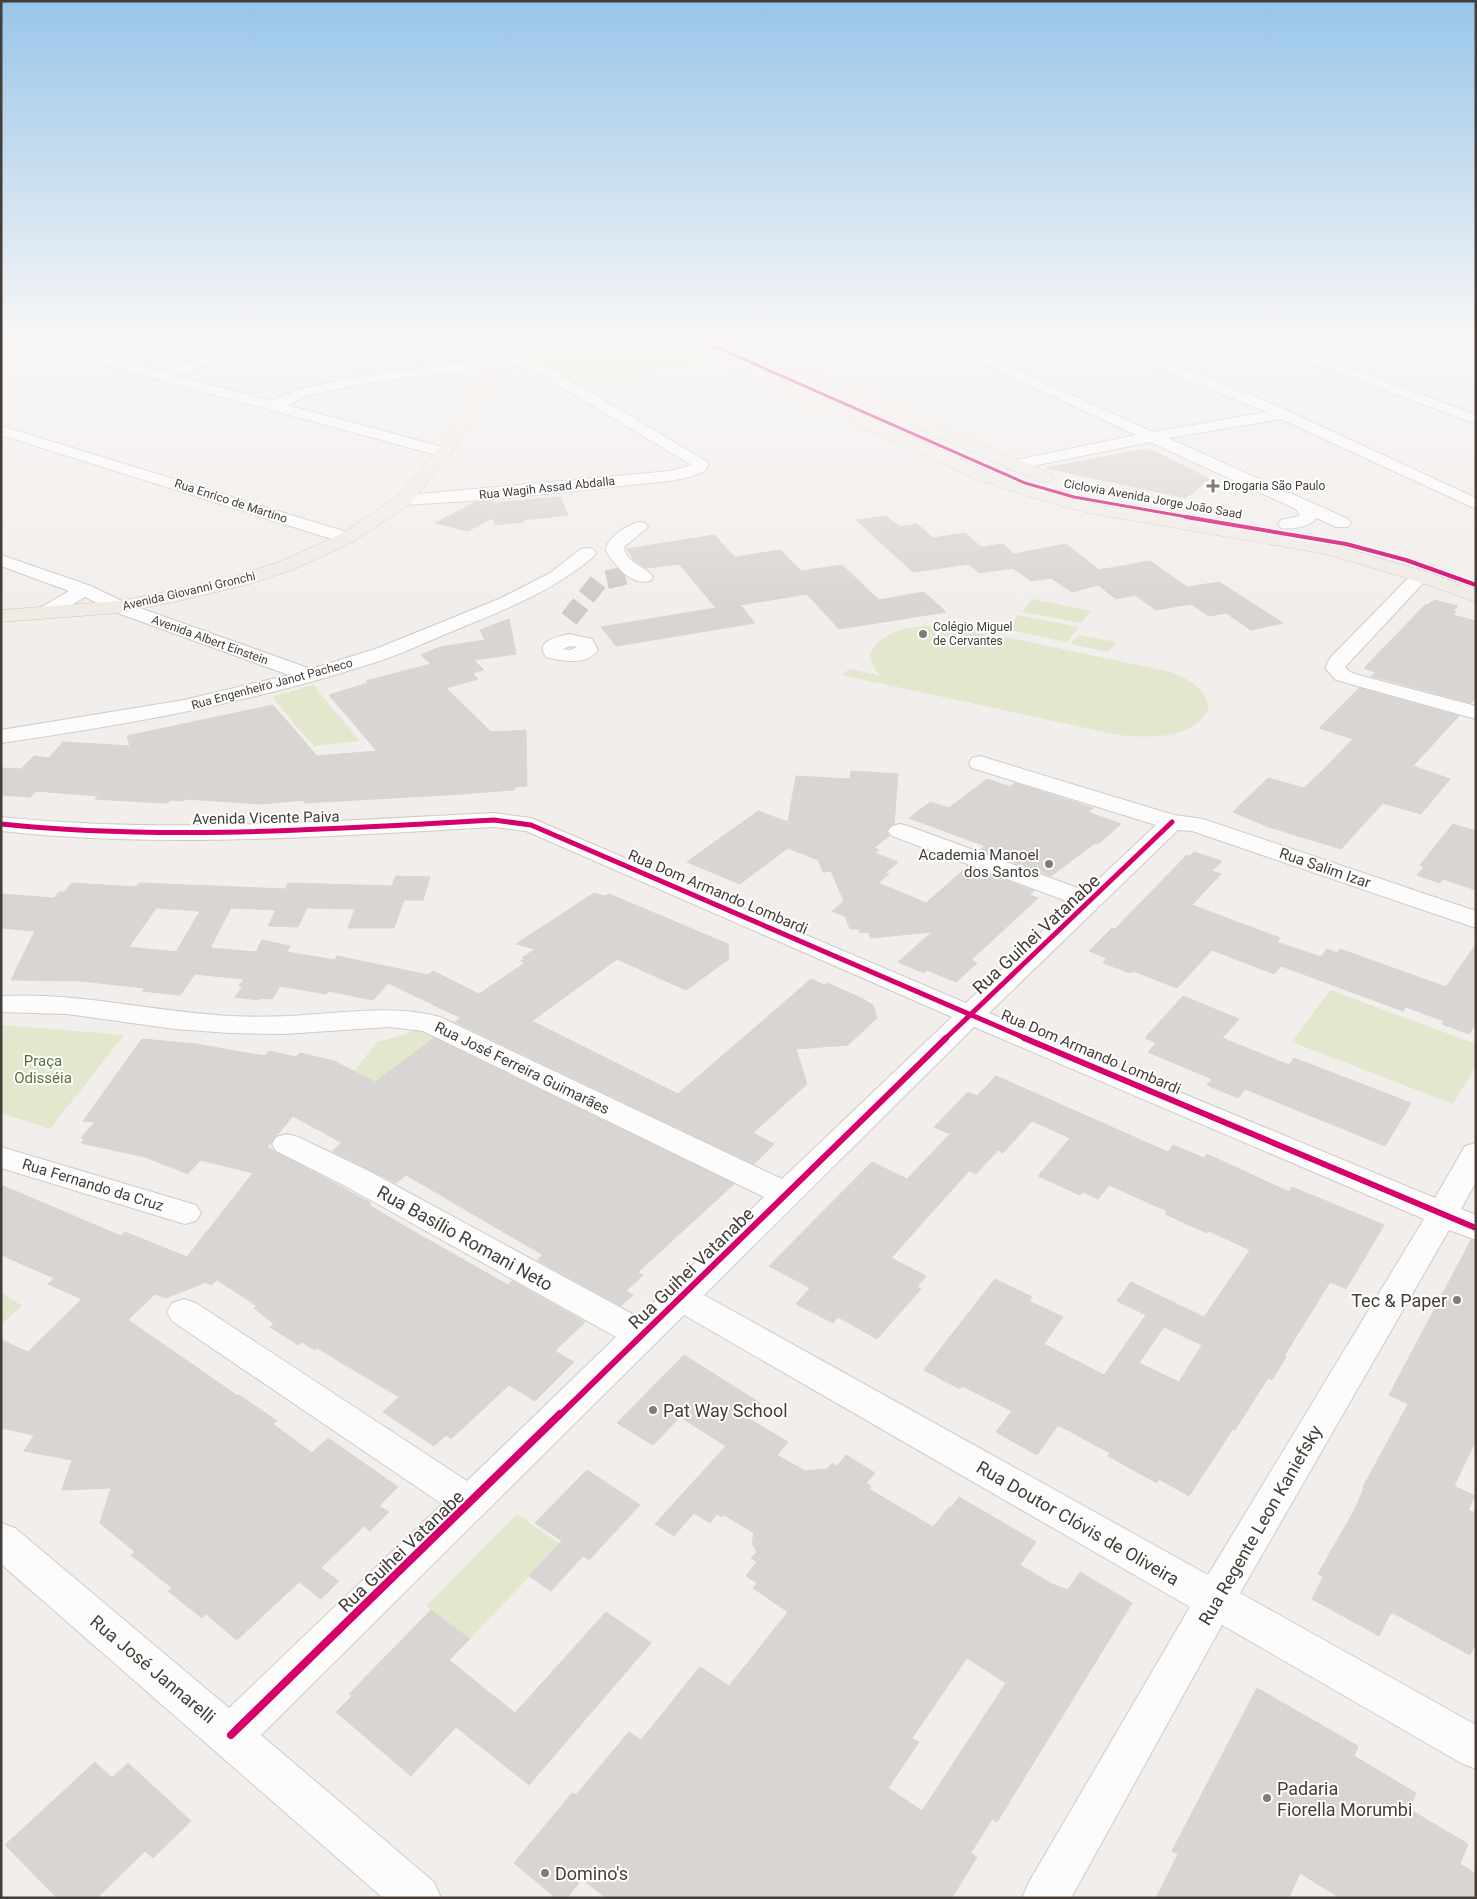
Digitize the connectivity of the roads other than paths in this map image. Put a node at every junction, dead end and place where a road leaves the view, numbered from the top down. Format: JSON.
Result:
{"nodes":[{"id":1,"x":357,"y":429,"type":"edge"},
{"id":2,"x":459,"y":429,"type":"edge"},
{"id":3,"x":643,"y":429,"type":"edge"},
{"id":4,"x":880,"y":429,"type":"edge"},
{"id":5,"x":928,"y":429,"type":"edge"},
{"id":6,"x":1132,"y":429,"type":"edge"},
{"id":7,"x":1198,"y":429,"type":"edge"},
{"id":8,"x":1314,"y":429,"type":"edge"},
{"id":9,"x":1,"y":430,"type":"edge"},
{"id":10,"x":1150,"y":437,"type":"junction"},
{"id":11,"x":444,"y":452,"type":"junction"},
{"id":12,"x":1012,"y":465,"type":"junction"},
{"id":13,"x":404,"y":500,"type":"junction"},
{"id":14,"x":1476,"y":504,"type":"edge"},
{"id":15,"x":1303,"y":506,"type":"junction"},
{"id":16,"x":1342,"y":523,"type":"dead end"},
{"id":17,"x":1287,"y":524,"type":"junction"},
{"id":18,"x":639,"y":527,"type":"dead end"},
{"id":19,"x":347,"y":538,"type":"junction"},
{"id":20,"x":588,"y":553,"type":"dead end"},
{"id":21,"x":1,"y":560,"type":"edge"},
{"id":22,"x":1420,"y":576,"type":"junction"},
{"id":23,"x":1476,"y":576,"type":"edge"},
{"id":24,"x":644,"y":577,"type":"dead end"},
{"id":25,"x":84,"y":590,"type":"junction"},
{"id":26,"x":1476,"y":596,"type":"edge"},
{"id":27,"x":119,"y":607,"type":"junction"},
{"id":28,"x":45,"y":613,"type":"junction"},
{"id":29,"x":1,"y":616,"type":"edge"},
{"id":30,"x":1337,"y":662,"type":"joint"},
{"id":31,"x":310,"y":676,"type":"junction"},
{"id":32,"x":1476,"y":713,"type":"edge"},
{"id":33,"x":1,"y":738,"type":"edge"},
{"id":34,"x":980,"y":763,"type":"dead end"},
{"id":35,"x":1172,"y":822,"type":"junction"},
{"id":36,"x":1,"y":824,"type":"edge"},
{"id":37,"x":531,"y":825,"type":"junction"},
{"id":38,"x":900,"y":831,"type":"dead end"},
{"id":39,"x":1,"y":842,"type":"edge"},
{"id":40,"x":1090,"y":902,"type":"junction"},
{"id":41,"x":1476,"y":920,"type":"edge"},
{"id":42,"x":1,"y":1004,"type":"edge"},
{"id":43,"x":970,"y":1015,"type":"junction"},
{"id":44,"x":287,"y":1144,"type":"dead end"},
{"id":45,"x":1476,"y":1153,"type":"edge"},
{"id":46,"x":1,"y":1157,"type":"edge"},
{"id":47,"x":786,"y":1194,"type":"junction"},
{"id":48,"x":185,"y":1213,"type":"dead end"},
{"id":49,"x":1442,"y":1214,"type":"junction"},
{"id":50,"x":1476,"y":1228,"type":"edge"},
{"id":51,"x":680,"y":1297,"type":"junction"},
{"id":52,"x":184,"y":1312,"type":"dead end"},
{"id":53,"x":641,"y":1335,"type":"junction"},
{"id":54,"x":470,"y":1503,"type":"junction"},
{"id":55,"x":1,"y":1540,"type":"edge"},
{"id":56,"x":1215,"y":1600,"type":"junction"},
{"id":57,"x":231,"y":1735,"type":"junction"},
{"id":58,"x":1476,"y":1748,"type":"edge"},
{"id":59,"x":418,"y":1898,"type":"edge"},
{"id":60,"x":1045,"y":1898,"type":"edge"}],
"edges":[{"from":1,"to":11,"type":"street"},
{"from":2,"to":11,"type":"main road","name":"Avenida Giovanni Gronchi"},
{"from":3,"to":13,"type":"street","name":"Rua Wagih Assad Abdalla"},
{"from":4,"to":22,"type":"main road"},
{"from":5,"to":12,"type":"main road"},
{"from":6,"to":10,"type":"street"},
{"from":7,"to":10,"type":"street"},
{"from":8,"to":14,"type":"street"},
{"from":9,"to":19,"type":"street","name":"Rua Enrico de Martino"},
{"from":10,"to":12,"type":"street"},
{"from":10,"to":15,"type":"street"},
{"from":11,"to":13,"type":"main road","name":"Avenida Giovanni Gronchi"},
{"from":12,"to":17,"type":"main road"},
{"from":13,"to":19,"type":"main road","name":"Avenida Giovanni Gronchi"},
{"from":15,"to":16,"type":"street"},
{"from":15,"to":17,"type":"street"},
{"from":17,"to":23,"type":"main road"},
{"from":18,"to":24,"type":"street"},
{"from":19,"to":27,"type":"main road","name":"Avenida Giovanni Gronchi"},
{"from":20,"to":31,"type":"street","name":"Rua Engenheiro Janot Pacheco"},
{"from":21,"to":25,"type":"street","name":"Avenida Albert Einstein"},
{"from":22,"to":26,"type":"main road"},
{"from":22,"to":30,"type":"street"},
{"from":25,"to":27,"type":"street","name":"Avenida Albert Einstein"},
{"from":25,"to":28,"type":"street"},
{"from":27,"to":28,"type":"main road","name":"Avenida Giovanni Gronchi"},
{"from":27,"to":31,"type":"street","name":"Avenida Albert Einstein"},
{"from":28,"to":29,"type":"main road","name":"Avenida Giovanni Gronchi"},
{"from":30,"to":32,"type":"street"},
{"from":31,"to":33,"type":"street","name":"Rua Engenheiro Janot Pacheco"},
{"from":34,"to":35,"type":"street","name":"Rua Salim Izar"},
{"from":35,"to":40,"type":"street","name":"Rua Guihei Vatanabe"},
{"from":35,"to":41,"type":"street","name":"Rua Salim Izar"},
{"from":36,"to":37,"type":"street","name":"Avenida Vicente Paiva"},
{"from":37,"to":39,"type":"street","name":"Avenida Vicente Paiva"},
{"from":37,"to":43,"type":"street","name":"Rua Dom Armando Lombardi"},
{"from":38,"to":40,"type":"street"},
{"from":40,"to":43,"type":"street","name":"Rua Guihei Vatanabe"},
{"from":42,"to":47,"type":"street","name":"Rua José Ferreira Guimarães"},
{"from":43,"to":47,"type":"street","name":"Rua Guihei Vatanabe"},
{"from":43,"to":49,"type":"street","name":"Rua Dom Armando Lombardi"},
{"from":44,"to":53,"type":"street","name":"Rua Basílio Romani Neto"},
{"from":45,"to":49,"type":"street","name":"Rua Regente Leon Kaniefsky"},
{"from":46,"to":48,"type":"street","name":"Rua Fernando da Cruz"},
{"from":47,"to":51,"type":"street","name":"Rua Guihei Vatanabe"},
{"from":49,"to":50,"type":"street","name":"Rua Dom Armando Lombardi"},
{"from":49,"to":56,"type":"street","name":"Rua Regente Leon Kaniefsky"},
{"from":51,"to":53,"type":"street","name":"Rua Guihei Vatanabe"},
{"from":51,"to":56,"type":"street","name":"Rua Doutor Clóvis de Oliveira"},
{"from":52,"to":54,"type":"street"},
{"from":53,"to":54,"type":"street","name":"Rua Guihei Vatanabe"},
{"from":54,"to":57,"type":"street","name":"Rua Guihei Vatanabe"},
{"from":55,"to":57,"type":"street","name":"Rua José Jannarelli"},
{"from":56,"to":58,"type":"street","name":"Rua Doutor Clóvis de Oliveira"},
{"from":56,"to":60,"type":"street","name":"Rua Regente Leon Kaniefsky"},
{"from":57,"to":59,"type":"street","name":"Rua José Jannarelli"}]}
